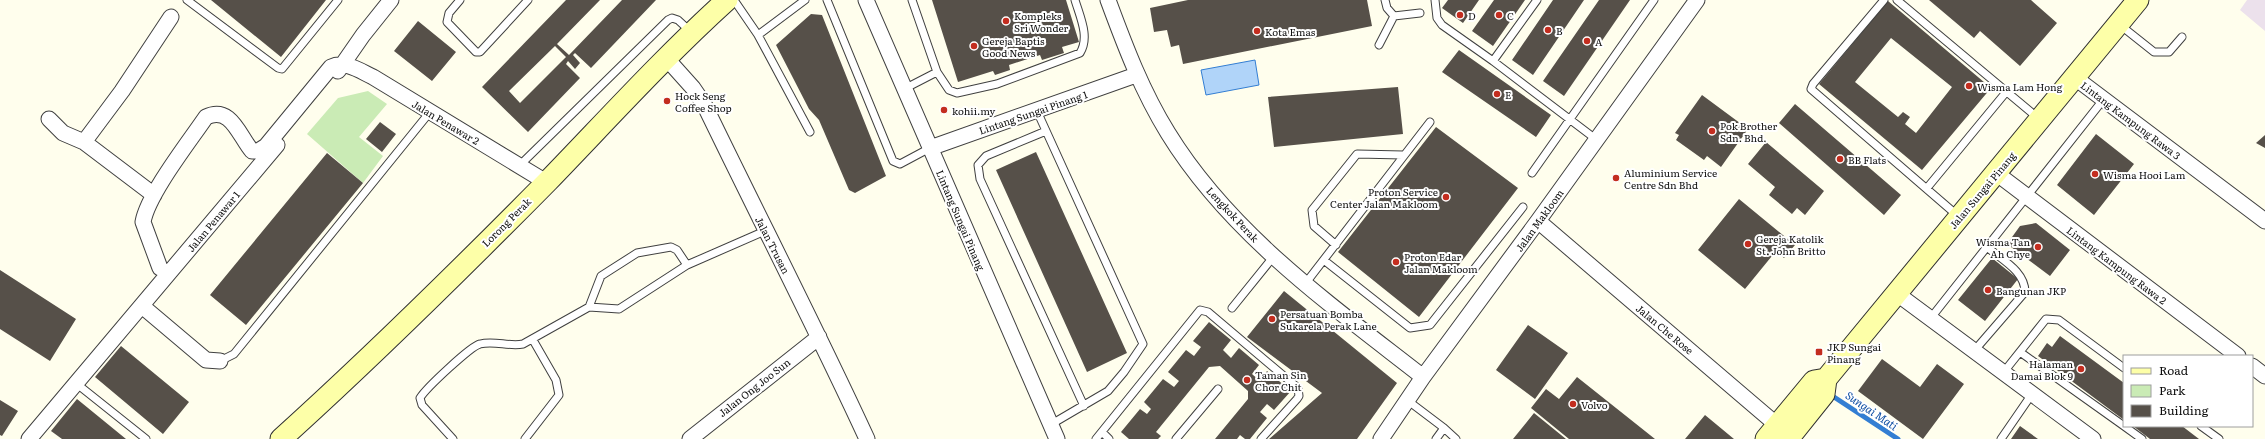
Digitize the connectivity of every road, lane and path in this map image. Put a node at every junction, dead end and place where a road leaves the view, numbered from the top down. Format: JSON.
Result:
{"nodes":[{"id":1,"x":187,"y":0,"type":"edge"},
{"id":2,"x":338,"y":0,"type":"edge"},
{"id":3,"x":391,"y":0,"type":"edge"},
{"id":4,"x":460,"y":0,"type":"edge"},
{"id":5,"x":528,"y":0,"type":"edge"},
{"id":6,"x":727,"y":0,"type":"edge"},
{"id":7,"x":734,"y":0,"type":"edge"},
{"id":8,"x":805,"y":0,"type":"edge"},
{"id":9,"x":827,"y":0,"type":"edge"},
{"id":10,"x":866,"y":0,"type":"edge"},
{"id":11,"x":912,"y":0,"type":"edge"},
{"id":12,"x":1075,"y":0,"type":"edge"},
{"id":13,"x":1108,"y":0,"type":"edge"},
{"id":14,"x":1385,"y":0,"type":"edge"},
{"id":15,"x":1435,"y":0,"type":"edge"},
{"id":16,"x":1537,"y":0,"type":"edge"},
{"id":17,"x":1654,"y":0,"type":"edge"},
{"id":18,"x":1697,"y":0,"type":"edge"},
{"id":19,"x":1884,"y":0,"type":"edge"},
{"id":20,"x":1897,"y":0,"type":"edge"},
{"id":21,"x":2138,"y":0,"type":"edge"},
{"id":22,"x":1420,"y":13,"type":"dead end"},
{"id":23,"x":1394,"y":16,"type":"junction"},
{"id":24,"x":171,"y":17,"type":"dead end"},
{"id":25,"x":2118,"y":24,"type":"junction"},
{"id":26,"x":691,"y":32,"type":"junction"},
{"id":27,"x":758,"y":35,"type":"junction"},
{"id":28,"x":2182,"y":37,"type":"dead end"},
{"id":29,"x":1379,"y":45,"type":"dead end"},
{"id":30,"x":668,"y":58,"type":"junction"},
{"id":31,"x":1493,"y":60,"type":"junction"},
{"id":32,"x":344,"y":64,"type":"junction"},
{"id":33,"x":937,"y":72,"type":"junction"},
{"id":34,"x":1136,"y":75,"type":"junction"},
{"id":35,"x":2074,"y":77,"type":"junction"},
{"id":36,"x":904,"y":89,"type":"junction"},
{"id":37,"x":2007,"y":91,"type":"junction"},
{"id":38,"x":2103,"y":100,"type":"junction"},
{"id":39,"x":1037,"y":111,"type":"junction"},
{"id":40,"x":430,"y":112,"type":"junction"},
{"id":41,"x":49,"y":119,"type":"dead end"},
{"id":42,"x":1571,"y":119,"type":"junction"},
{"id":43,"x":2039,"y":120,"type":"junction"},
{"id":44,"x":1430,"y":122,"type":"dead end"},
{"id":45,"x":1046,"y":131,"type":"junction"},
{"id":46,"x":810,"y":132,"type":"dead end"},
{"id":47,"x":1597,"y":140,"type":"junction"},
{"id":48,"x":84,"y":142,"type":"junction"},
{"id":49,"x":930,"y":148,"type":"junction"},
{"id":50,"x":1403,"y":155,"type":"junction"},
{"id":51,"x":519,"y":166,"type":"junction"},
{"id":52,"x":1532,"y":173,"type":"dead end"},
{"id":53,"x":1996,"y":173,"type":"junction"},
{"id":54,"x":546,"y":182,"type":"junction"},
{"id":55,"x":1927,"y":188,"type":"junction"},
{"id":56,"x":154,"y":195,"type":"junction"},
{"id":57,"x":2027,"y":197,"type":"junction"},
{"id":58,"x":1523,"y":207,"type":"dead end"},
{"id":59,"x":1959,"y":217,"type":"junction"},
{"id":60,"x":1538,"y":221,"type":"junction"},
{"id":61,"x":2265,"y":221,"type":"edge"},
{"id":62,"x":765,"y":231,"type":"junction"},
{"id":63,"x":1336,"y":245,"type":"junction"},
{"id":64,"x":1987,"y":247,"type":"junction"},
{"id":65,"x":1274,"y":256,"type":"junction"},
{"id":66,"x":1325,"y":261,"type":"junction"},
{"id":67,"x":687,"y":265,"type":"junction"},
{"id":68,"x":160,"y":268,"type":"dead end"},
{"id":69,"x":1305,"y":284,"type":"junction"},
{"id":70,"x":1896,"y":293,"type":"junction"},
{"id":71,"x":142,"y":306,"type":"junction"},
{"id":72,"x":589,"y":307,"type":"junction"},
{"id":73,"x":1232,"y":308,"type":"dead end"},
{"id":74,"x":1930,"y":320,"type":"junction"},
{"id":75,"x":819,"y":337,"type":"junction"},
{"id":76,"x":533,"y":340,"type":"junction"},
{"id":77,"x":1974,"y":351,"type":"junction"},
{"id":78,"x":2020,"y":352,"type":"junction"},
{"id":79,"x":2237,"y":355,"type":"edge"},
{"id":80,"x":220,"y":361,"type":"joint"},
{"id":81,"x":2123,"y":367,"type":"edge"},
{"id":82,"x":2253,"y":367,"type":"edge"},
{"id":83,"x":2004,"y":373,"type":"junction"},
{"id":84,"x":2265,"y":376,"type":"edge"},
{"id":85,"x":1423,"y":377,"type":"junction"},
{"id":86,"x":77,"y":384,"type":"junction"},
{"id":87,"x":1218,"y":389,"type":"dead end"},
{"id":88,"x":2032,"y":394,"type":"junction"},
{"id":89,"x":1407,"y":400,"type":"junction"},
{"id":90,"x":1084,"y":406,"type":"junction"},
{"id":91,"x":1050,"y":425,"type":"junction"},
{"id":92,"x":2123,"y":425,"type":"edge"},
{"id":93,"x":2125,"y":427,"type":"edge"},
{"id":94,"x":2202,"y":427,"type":"edge"},
{"id":95,"x":1444,"y":428,"type":"junction"},
{"id":96,"x":1102,"y":432,"type":"junction"},
{"id":97,"x":1781,"y":435,"type":"edge"},
{"id":98,"x":29,"y":439,"type":"edge"},
{"id":99,"x":146,"y":439,"type":"edge"},
{"id":100,"x":281,"y":439,"type":"edge"},
{"id":101,"x":452,"y":439,"type":"edge"},
{"id":102,"x":525,"y":439,"type":"edge"},
{"id":103,"x":690,"y":439,"type":"edge"},
{"id":104,"x":867,"y":439,"type":"edge"},
{"id":105,"x":1057,"y":439,"type":"edge"},
{"id":106,"x":1096,"y":439,"type":"edge"},
{"id":107,"x":1110,"y":439,"type":"edge"},
{"id":108,"x":1176,"y":439,"type":"edge"},
{"id":109,"x":1261,"y":439,"type":"edge"},
{"id":110,"x":1381,"y":439,"type":"edge"},
{"id":111,"x":1436,"y":439,"type":"edge"},
{"id":112,"x":1456,"y":439,"type":"edge"},
{"id":113,"x":2001,"y":439,"type":"edge"},
{"id":114,"x":2093,"y":439,"type":"edge"},
{"id":115,"x":2142,"y":439,"type":"edge"},
{"id":116,"x":2219,"y":439,"type":"edge"}],
"edges":[{"from":1,"to":2,"type":"lane"},
{"from":3,"to":32,"type":"street","name":"Jalan Penawar 1"},
{"from":4,"to":5,"type":"lane"},
{"from":6,"to":26,"type":"street","name":"Lorong Perak"},
{"from":7,"to":27,"type":"lane"},
{"from":8,"to":27,"type":"lane"},
{"from":9,"to":49,"type":"lane"},
{"from":10,"to":36,"type":"street","name":"Lintang Sungai Pinang"},
{"from":11,"to":33,"type":"lane"},
{"from":12,"to":33,"type":"lane"},
{"from":13,"to":34,"type":"street","name":"Lengkok Perak"},
{"from":14,"to":23,"type":"lane"},
{"from":15,"to":31,"type":"lane"},
{"from":16,"to":31,"type":"lane"},
{"from":17,"to":42,"type":"lane"},
{"from":18,"to":47,"type":"street","name":"Jalan Makloom"},
{"from":19,"to":55,"type":"lane"},
{"from":20,"to":37,"type":"lane"},
{"from":21,"to":25,"type":"street","name":"Jalan Sungai Pinang"},
{"from":22,"to":23,"type":"lane"},
{"from":23,"to":29,"type":"lane"},
{"from":24,"to":48,"type":"street"},
{"from":25,"to":28,"type":"lane"},
{"from":25,"to":35,"type":"street","name":"Jalan Sungai Pinang"},
{"from":26,"to":30,"type":"street","name":"Lorong Perak"},
{"from":26,"to":51,"type":"lane"},
{"from":27,"to":46,"type":"lane"},
{"from":30,"to":54,"type":"street","name":"Lorong Perak"},
{"from":30,"to":62,"type":"street","name":"Jalan Trusan"},
{"from":31,"to":42,"type":"lane"},
{"from":32,"to":40,"type":"street","name":"Jalan Penawar 2"},
{"from":32,"to":56,"type":"street"},
{"from":32,"to":71,"type":"street","name":"Jalan Penawar 1"},
{"from":33,"to":36,"type":"lane"},
{"from":34,"to":39,"type":"street","name":"Lintang Sungai Pinang 1"},
{"from":34,"to":65,"type":"street","name":"Lengkok Perak"},
{"from":35,"to":38,"type":"street","name":"Lintang Kampung Rawa 3"},
{"from":35,"to":43,"type":"street","name":"Jalan Sungai Pinang"},
{"from":36,"to":49,"type":"street","name":"Lintang Sungai Pinang"},
{"from":37,"to":43,"type":"lane"},
{"from":37,"to":55,"type":"lane"},
{"from":38,"to":57,"type":"lane"},
{"from":38,"to":61,"type":"street","name":"Lintang Kampung Rawa 3"},
{"from":39,"to":45,"type":"lane"},
{"from":39,"to":49,"type":"street","name":"Lintang Sungai Pinang 1"},
{"from":40,"to":51,"type":"street","name":"Jalan Penawar 2"},
{"from":40,"to":80,"type":"lane"},
{"from":41,"to":48,"type":"street"},
{"from":42,"to":47,"type":"lane"},
{"from":42,"to":52,"type":"lane"},
{"from":43,"to":53,"type":"street","name":"Jalan Sungai Pinang"},
{"from":44,"to":50,"type":"lane"},
{"from":45,"to":90,"type":"lane"},
{"from":45,"to":90,"type":"lane"},
{"from":47,"to":60,"type":"street","name":"Jalan Makloom"},
{"from":48,"to":56,"type":"street"},
{"from":49,"to":91,"type":"street","name":"Lintang Sungai Pinang"},
{"from":50,"to":63,"type":"lane"},
{"from":50,"to":63,"type":"lane"},
{"from":51,"to":54,"type":"street","name":"Jalan Penawar 2"},
{"from":53,"to":57,"type":"street","name":"Lintang Kampung Rawa 2"},
{"from":53,"to":59,"type":"street","name":"Jalan Sungai Pinang"},
{"from":54,"to":100,"type":"street","name":"Lorong Perak"},
{"from":55,"to":59,"type":"lane"},
{"from":56,"to":68,"type":"street"},
{"from":57,"to":64,"type":"lane"},
{"from":57,"to":79,"type":"street","name":"Lintang Kampung Rawa 2"},
{"from":58,"to":66,"type":"lane"},
{"from":59,"to":70,"type":"street","name":"Jalan Sungai Pinang"},
{"from":60,"to":85,"type":"street","name":"Jalan Makloom"},
{"from":60,"to":97,"type":"street","name":"Jalan Che Rose"},
{"from":62,"to":67,"type":"lane"},
{"from":62,"to":75,"type":"street","name":"Jalan Trusan"},
{"from":63,"to":66,"type":"lane"},
{"from":64,"to":74,"type":"lane"},
{"from":64,"to":77,"type":"lane"},
{"from":65,"to":69,"type":"street","name":"Lengkok Perak"},
{"from":65,"to":73,"type":"lane"},
{"from":66,"to":69,"type":"lane"},
{"from":67,"to":72,"type":"lane"},
{"from":67,"to":72,"type":"lane"},
{"from":69,"to":85,"type":"street","name":"Lengkok Perak"},
{"from":70,"to":74,"type":"street"},
{"from":70,"to":97,"type":"street","name":"Jalan Sungai Pinang"},
{"from":71,"to":80,"type":"street"},
{"from":71,"to":86,"type":"street","name":"Jalan Penawar 1"},
{"from":72,"to":76,"type":"lane"},
{"from":74,"to":77,"type":"street"},
{"from":75,"to":103,"type":"street","name":"Jalan Ong Joo Sun"},
{"from":75,"to":104,"type":"street","name":"Jalan Trusan"},
{"from":76,"to":101,"type":"lane"},
{"from":76,"to":102,"type":"lane"},
{"from":77,"to":83,"type":"street"},
{"from":78,"to":81,"type":"lane"},
{"from":78,"to":83,"type":"lane"},
{"from":78,"to":92,"type":"lane"},
{"from":82,"to":84,"type":"street"},
{"from":83,"to":88,"type":"street"},
{"from":85,"to":89,"type":"street","name":"Jalan Makloom"},
{"from":86,"to":98,"type":"street","name":"Jalan Penawar 1"},
{"from":86,"to":99,"type":"lane"},
{"from":87,"to":108,"type":"lane"},
{"from":88,"to":113,"type":"lane"},
{"from":88,"to":114,"type":"street"},
{"from":89,"to":95,"type":"lane"},
{"from":89,"to":110,"type":"street","name":"Jalan Makloom"},
{"from":90,"to":91,"type":"lane"},
{"from":91,"to":105,"type":"street","name":"Lintang Sungai Pinang"},
{"from":93,"to":115,"type":"lane"},
{"from":94,"to":116,"type":"lane"},
{"from":95,"to":111,"type":"lane"},
{"from":95,"to":112,"type":"lane"},
{"from":96,"to":106,"type":"lane"},
{"from":96,"to":107,"type":"lane"},
{"from":96,"to":109,"type":"lane"}]}
